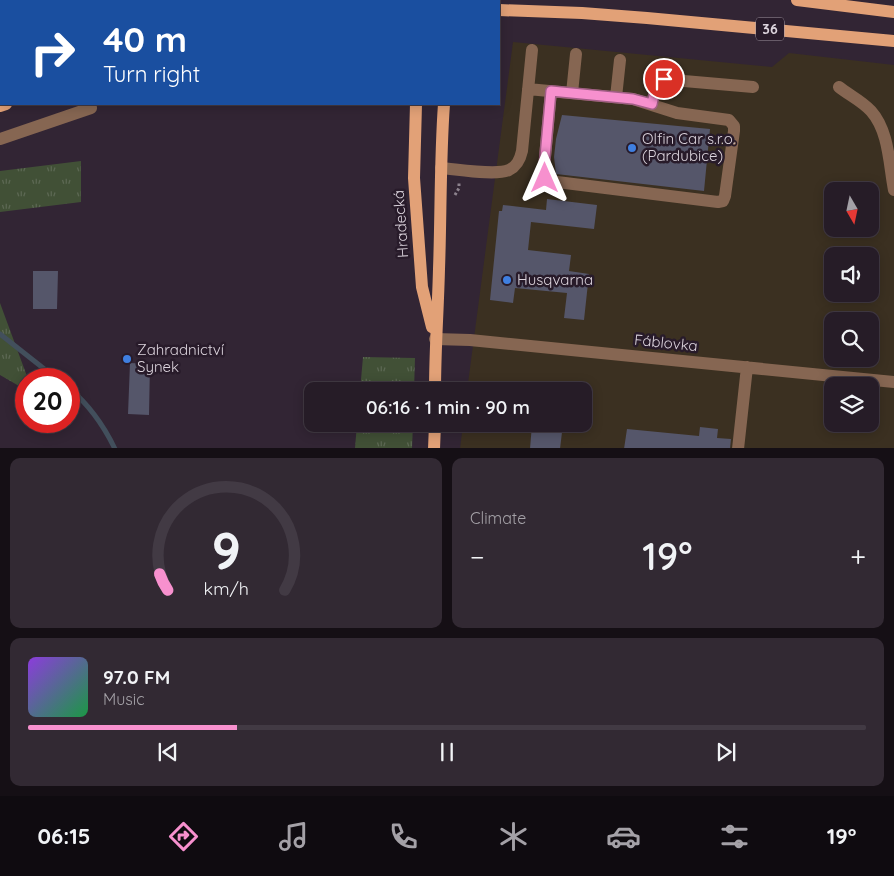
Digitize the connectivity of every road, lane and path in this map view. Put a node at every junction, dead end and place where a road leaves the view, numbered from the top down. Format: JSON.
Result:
{"nodes":[{"id":1,"x":797,"y":0,"type":"edge"},
{"id":2,"x":500,"y":10,"type":"edge"},
{"id":3,"x":894,"y":12,"type":"edge"},
{"id":4,"x":894,"y":41,"type":"edge"},
{"id":5,"x":532,"y":50,"type":"dead end"},
{"id":6,"x":576,"y":54,"type":"dead end"},
{"id":7,"x":620,"y":60,"type":"dead end"},
{"id":8,"x":753,"y":87,"type":"dead end"},
{"id":9,"x":839,"y":87,"type":"dead end"},
{"id":10,"x":528,"y":89,"type":"junction"},
{"id":11,"x":551,"y":91,"type":"junction"},
{"id":12,"x":572,"y":93,"type":"junction"},
{"id":13,"x":616,"y":97,"type":"junction"},
{"id":14,"x":652,"y":104,"type":"junction"},
{"id":15,"x":416,"y":105,"type":"edge"},
{"id":16,"x":444,"y":105,"type":"edge"},
{"id":17,"x":91,"y":108,"type":"dead end"},
{"id":18,"x":0,"y":139,"type":"edge"},
{"id":19,"x":441,"y":168,"type":"junction"},
{"id":20,"x":894,"y":190,"type":"edge"},
{"id":21,"x":435,"y":339,"type":"junction"},
{"id":22,"x":747,"y":367,"type":"junction"},
{"id":23,"x":435,"y":382,"type":"edge"},
{"id":24,"x":894,"y":382,"type":"edge"},
{"id":25,"x":434,"y":432,"type":"edge"},
{"id":26,"x":434,"y":448,"type":"edge"},
{"id":27,"x":738,"y":448,"type":"edge"}],
"edges":[{"from":1,"to":3,"type":"main road","number":"36"},
{"from":2,"to":4,"type":"main road","number":"36"},
{"from":5,"to":10,"type":"street"},
{"from":6,"to":12,"type":"street"},
{"from":7,"to":13,"type":"street"},
{"from":8,"to":14,"type":"street"},
{"from":9,"to":20,"type":"street"},
{"from":10,"to":11,"type":"street"},
{"from":10,"to":19,"type":"street"},
{"from":11,"to":12,"type":"street"},
{"from":11,"to":14,"type":"street"},
{"from":12,"to":13,"type":"street"},
{"from":13,"to":14,"type":"street"},
{"from":15,"to":21,"type":"main road","name":"Hradecká"},
{"from":16,"to":19,"type":"main road","name":"Hradecká"},
{"from":17,"to":18,"type":"street"},
{"from":19,"to":21,"type":"main road","name":"Hradecká"},
{"from":21,"to":22,"type":"street","name":"Fáblovka"},
{"from":21,"to":23,"type":"main road","name":"Hradecká"},
{"from":22,"to":24,"type":"street","name":"Fáblovka"},
{"from":22,"to":27,"type":"street"},
{"from":25,"to":26,"type":"main road"}]}
